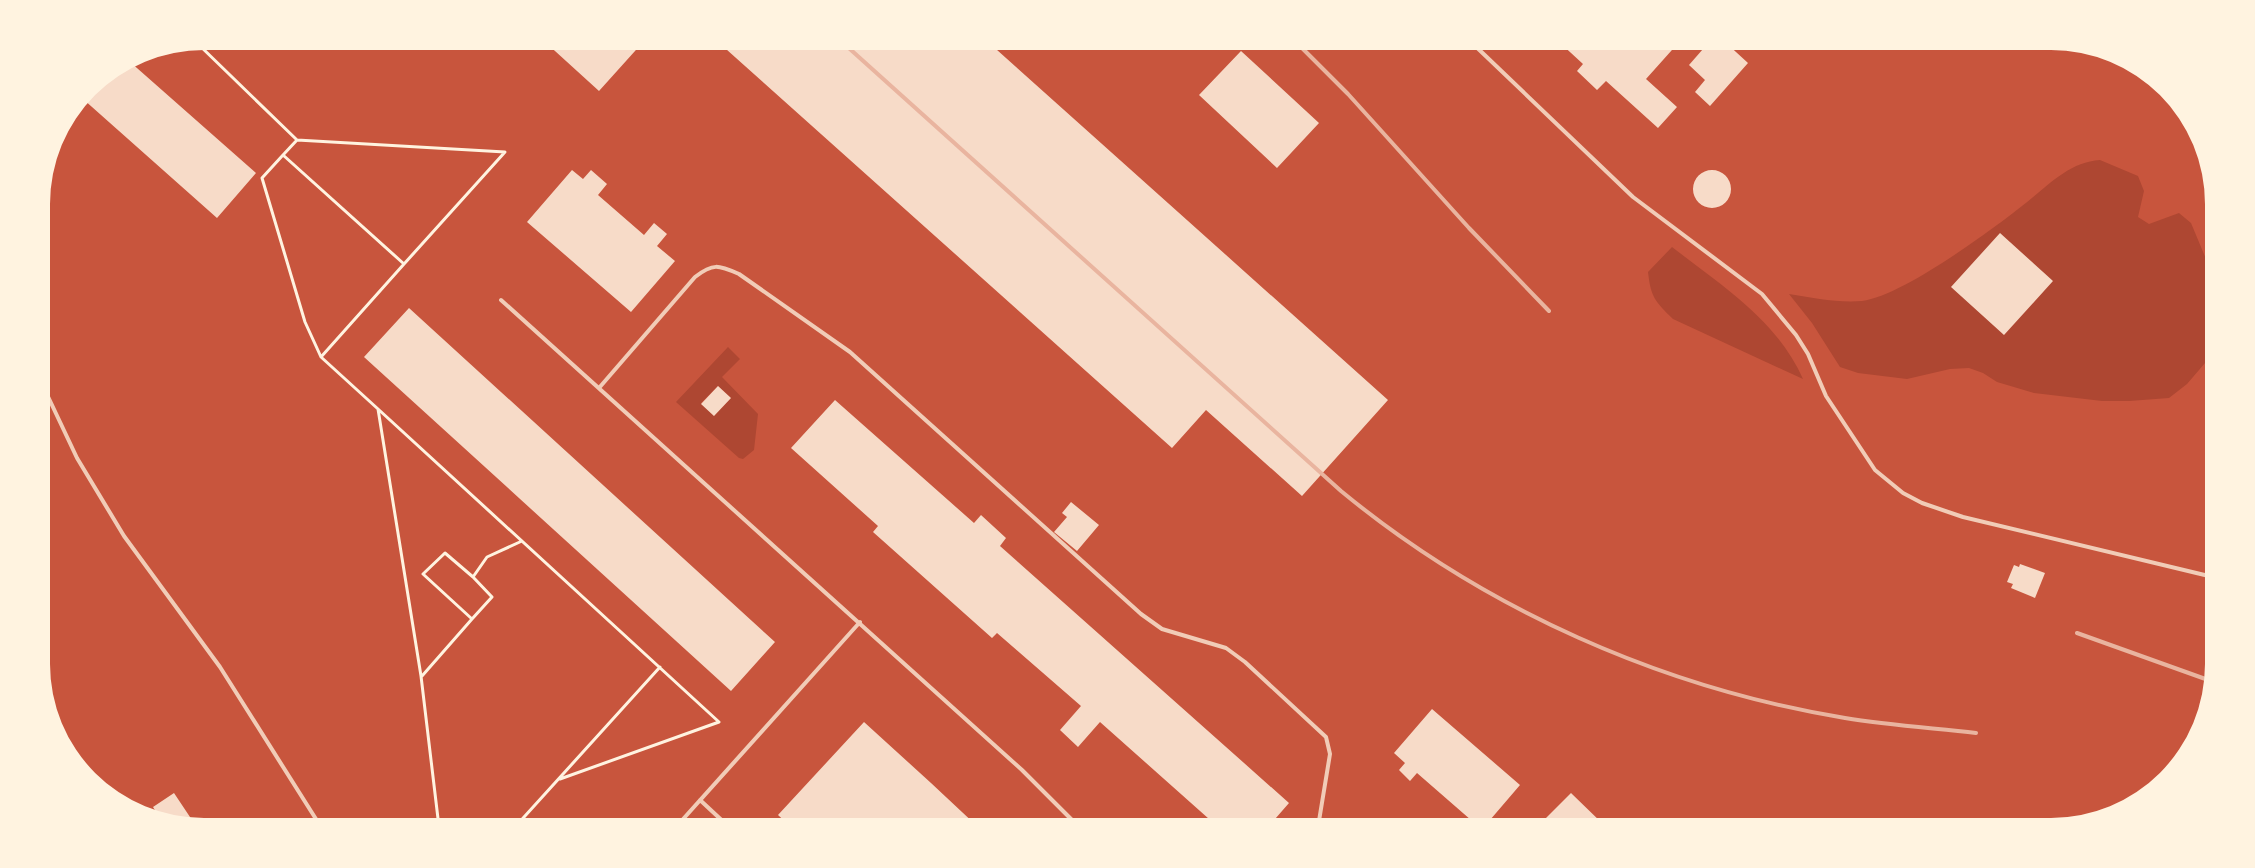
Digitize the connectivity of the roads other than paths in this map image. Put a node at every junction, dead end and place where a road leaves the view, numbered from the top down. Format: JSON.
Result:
{"nodes":[{"id":1,"x":1479,"y":50,"type":"edge"},
{"id":2,"x":501,"y":300,"type":"dead end"},
{"id":3,"x":599,"y":388,"type":"junction"},
{"id":4,"x":50,"y":401,"type":"edge"},
{"id":5,"x":2205,"y":574,"type":"edge"},
{"id":6,"x":860,"y":622,"type":"junction"},
{"id":7,"x":700,"y":800,"type":"junction"},
{"id":8,"x":316,"y":818,"type":"edge"},
{"id":9,"x":684,"y":818,"type":"edge"},
{"id":10,"x":719,"y":818,"type":"edge"},
{"id":11,"x":1070,"y":818,"type":"edge"},
{"id":12,"x":1319,"y":818,"type":"edge"}],
"edges":[{"from":1,"to":5,"type":"lane"},
{"from":2,"to":3,"type":"lane"},
{"from":3,"to":6,"type":"lane"},
{"from":3,"to":12,"type":"lane"},
{"from":4,"to":8,"type":"lane"},
{"from":6,"to":7,"type":"lane"},
{"from":6,"to":11,"type":"lane"},
{"from":7,"to":9,"type":"lane"},
{"from":7,"to":10,"type":"lane"}]}
